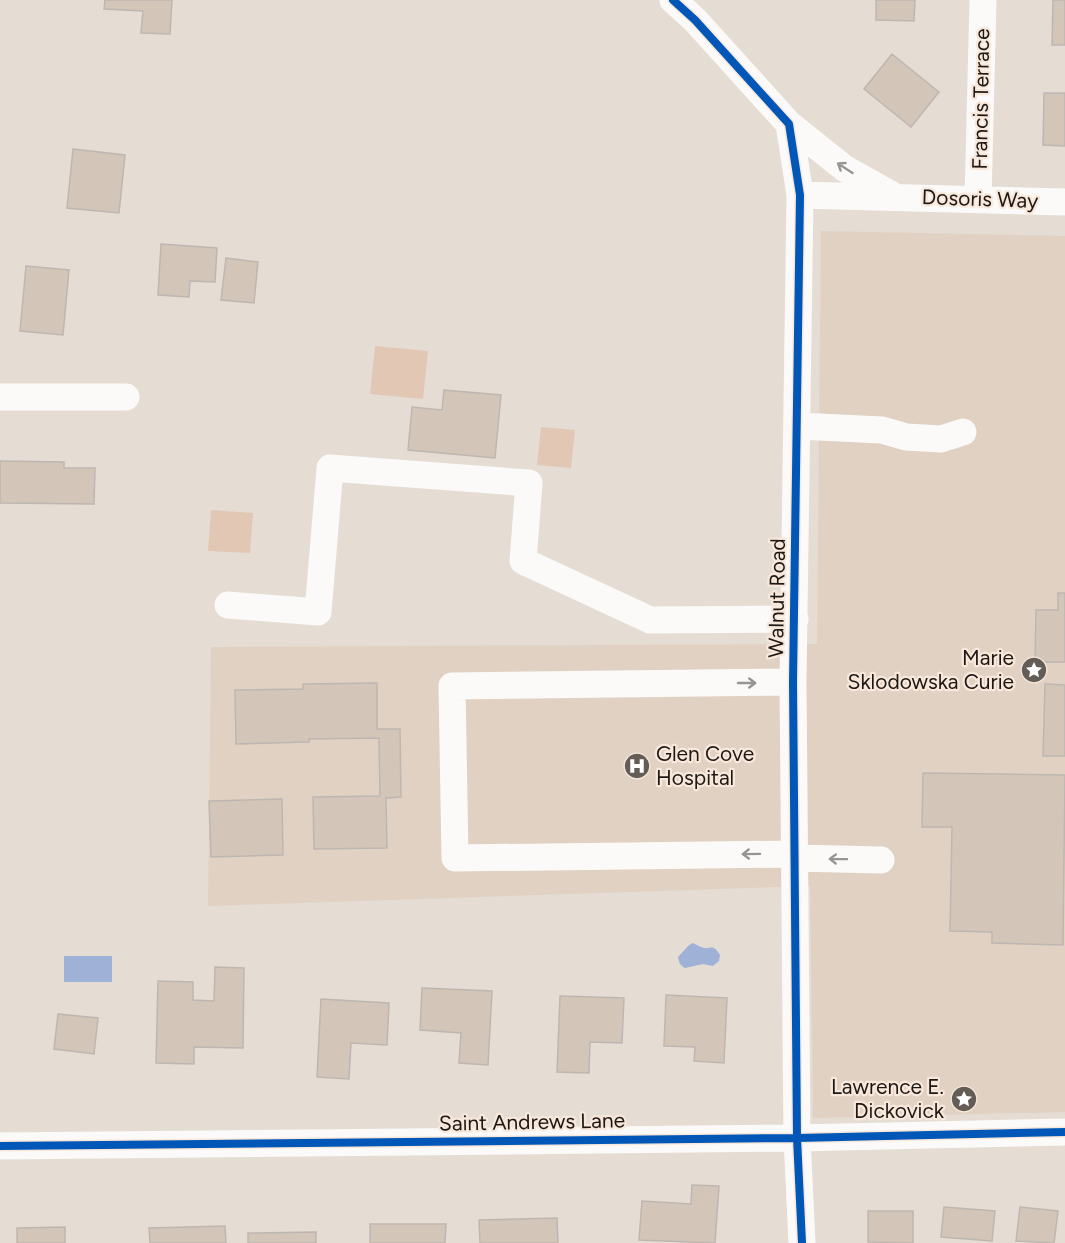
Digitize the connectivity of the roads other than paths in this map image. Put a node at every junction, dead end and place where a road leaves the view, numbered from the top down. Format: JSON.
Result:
{"nodes":[{"id":1,"x":673,"y":0,"type":"edge"},
{"id":2,"x":983,"y":0,"type":"edge"},
{"id":3,"x":789,"y":124,"type":"junction"},
{"id":4,"x":800,"y":195,"type":"junction"},
{"id":5,"x":896,"y":197,"type":"junction"},
{"id":6,"x":978,"y":199,"type":"junction"},
{"id":7,"x":1065,"y":202,"type":"edge"},
{"id":8,"x":126,"y":397,"type":"dead end"},
{"id":9,"x":0,"y":398,"type":"edge"},
{"id":10,"x":798,"y":426,"type":"junction"},
{"id":11,"x":882,"y":430,"type":"dead end"},
{"id":12,"x":228,"y":605,"type":"dead end"},
{"id":13,"x":795,"y":619,"type":"junction"},
{"id":14,"x":793,"y":682,"type":"junction"},
{"id":15,"x":795,"y":856,"type":"junction"},
{"id":16,"x":881,"y":860,"type":"dead end"},
{"id":17,"x":1065,"y":1132,"type":"edge"},
{"id":18,"x":797,"y":1138,"type":"junction"},
{"id":19,"x":0,"y":1146,"type":"edge"},
{"id":20,"x":802,"y":1243,"type":"edge"}],
"edges":[{"from":1,"to":3,"type":"street"},
{"from":2,"to":6,"type":"street","name":"Francis Terrace"},
{"from":3,"to":4,"type":"street","name":"Walnut Road"},
{"from":5,"to":3,"type":"street","name":"Dosoris Way","one_way":true},
{"from":4,"to":5,"type":"street","name":"Dosoris Way"},
{"from":4,"to":10,"type":"street","name":"Walnut Road"},
{"from":5,"to":6,"type":"street","name":"Dosoris Way"},
{"from":6,"to":7,"type":"street","name":"Dosoris Way"},
{"from":8,"to":9,"type":"street"},
{"from":10,"to":11,"type":"street"},
{"from":10,"to":13,"type":"street","name":"Walnut Road"},
{"from":12,"to":13,"type":"street"},
{"from":13,"to":14,"type":"street","name":"Walnut Road"},
{"from":14,"to":15,"type":"street","name":"Walnut Road"},
{"from":15,"to":14,"type":"street","one_way":true},
{"from":16,"to":15,"type":"street","one_way":true},
{"from":15,"to":18,"type":"street","name":"Walnut Road"},
{"from":17,"to":18,"type":"street","name":"Saint Andrews Lane"},
{"from":18,"to":19,"type":"street","name":"Saint Andrews Lane"},
{"from":18,"to":20,"type":"street","name":"Walnut Road"}]}
